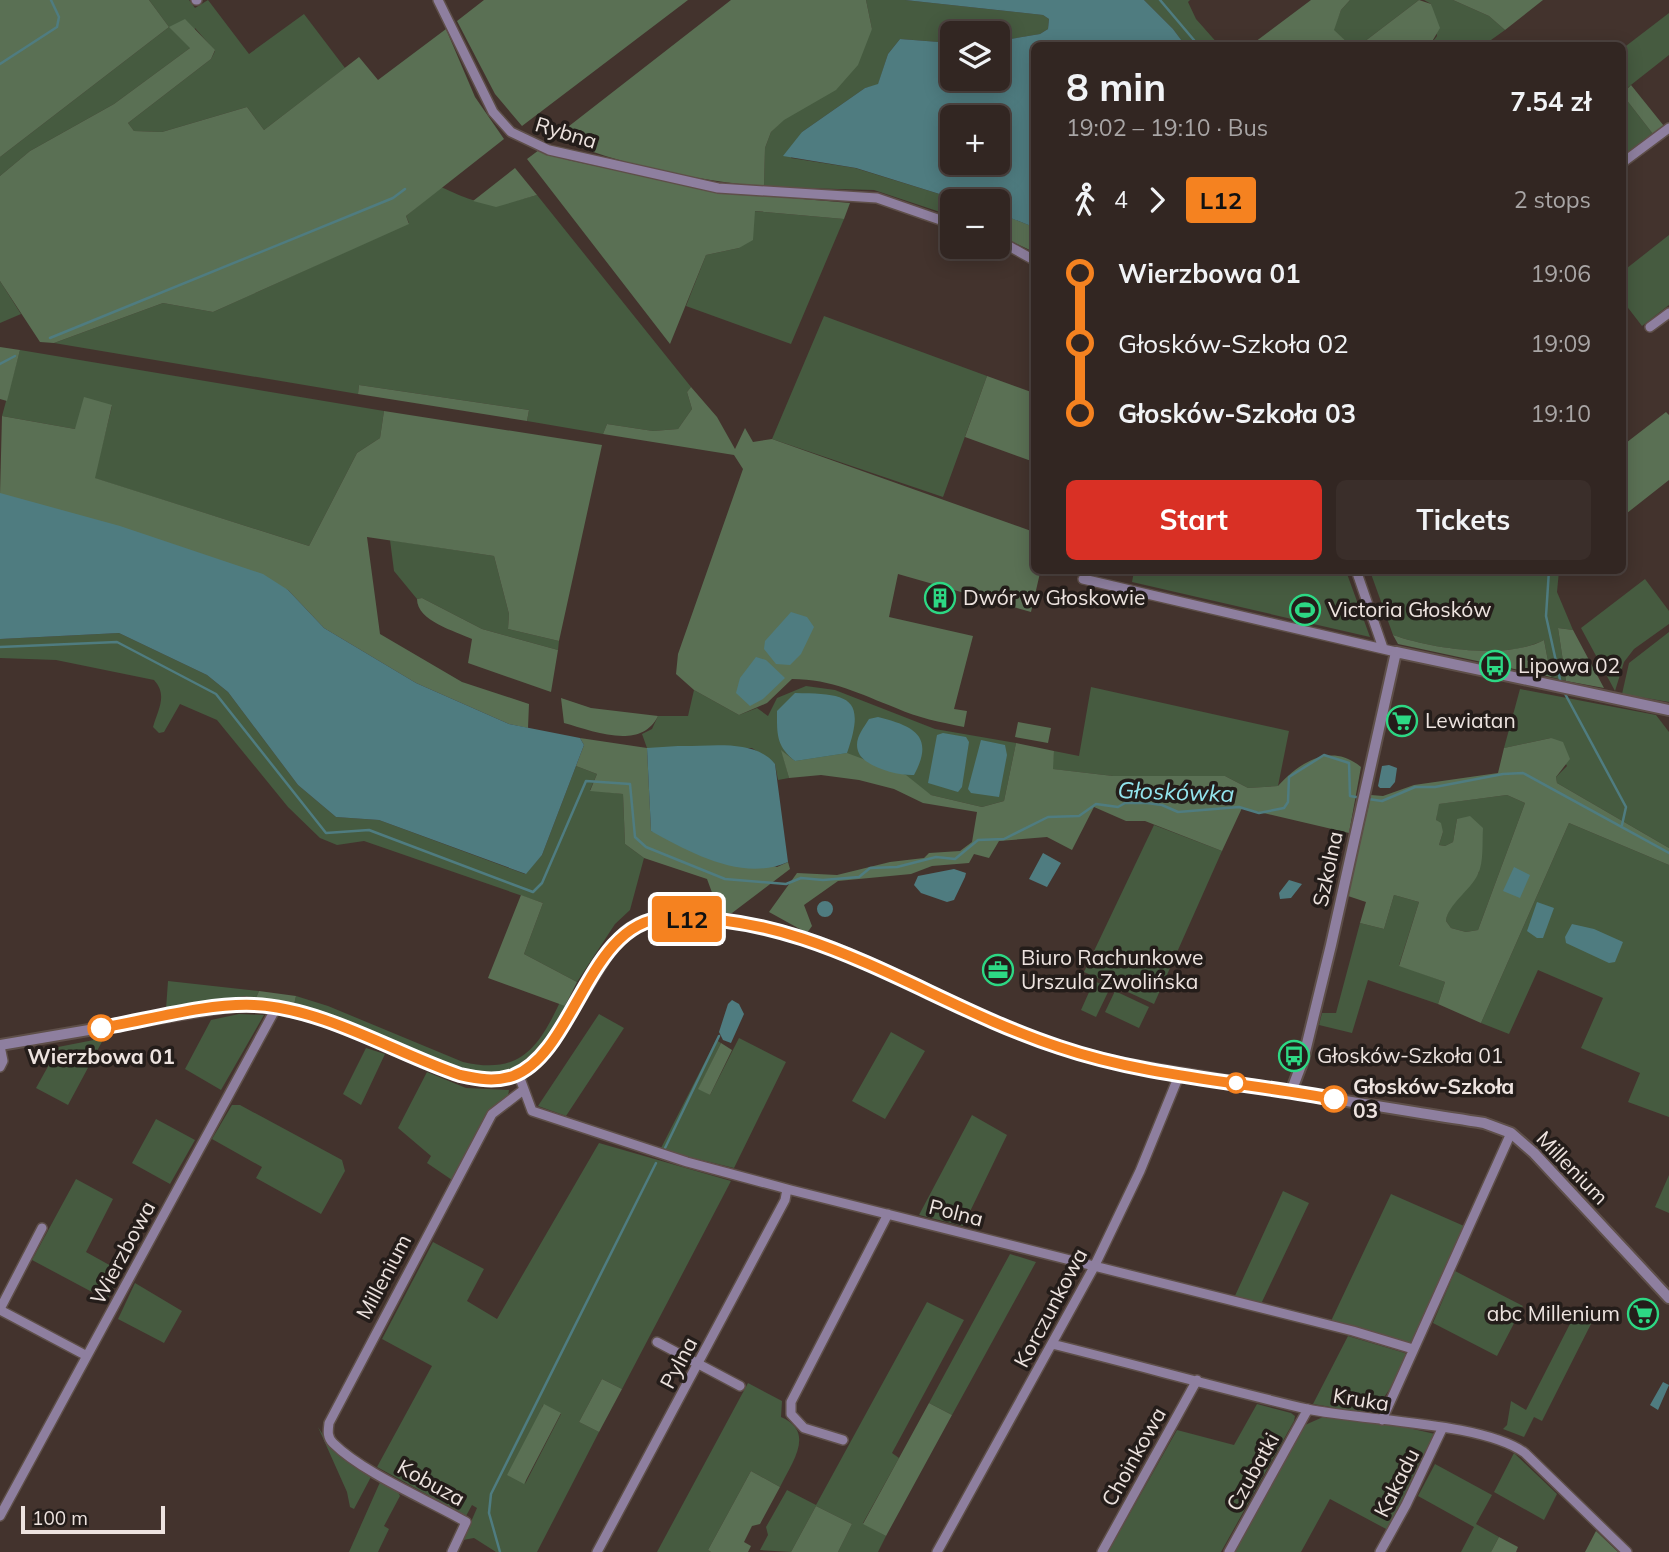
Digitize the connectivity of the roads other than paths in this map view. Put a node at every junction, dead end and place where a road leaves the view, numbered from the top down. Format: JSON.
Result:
{"nodes":[{"id":1,"x":438,"y":0,"type":"edge"},
{"id":2,"x":1669,"y":128,"type":"edge"},
{"id":3,"x":1626,"y":160,"type":"edge"},
{"id":4,"x":940,"y":220,"type":"edge"},
{"id":5,"x":1010,"y":247,"type":"edge"},
{"id":6,"x":1031,"y":258,"type":"edge"},
{"id":7,"x":1669,"y":313,"type":"edge"},
{"id":8,"x":1650,"y":327,"type":"dead end"},
{"id":9,"x":1357,"y":574,"type":"edge"},
{"id":10,"x":1083,"y":579,"type":"dead end"},
{"id":11,"x":1383,"y":648,"type":"junction"},
{"id":12,"x":1395,"y":652,"type":"junction"},
{"id":13,"x":1669,"y":710,"type":"edge"},
{"id":14,"x":276,"y":1007,"type":"junction"},
{"id":15,"x":0,"y":1046,"type":"edge"},
{"id":16,"x":0,"y":1067,"type":"edge"},
{"id":17,"x":518,"y":1073,"type":"junction"},
{"id":18,"x":1180,"y":1073,"type":"junction"},
{"id":19,"x":522,"y":1091,"type":"junction"},
{"id":20,"x":1291,"y":1092,"type":"junction"},
{"id":21,"x":1511,"y":1133,"type":"junction"},
{"id":22,"x":787,"y":1189,"type":"junction"},
{"id":23,"x":888,"y":1214,"type":"junction"},
{"id":24,"x":43,"y":1228,"type":"dead end"},
{"id":25,"x":1094,"y":1267,"type":"junction"},
{"id":26,"x":1669,"y":1298,"type":"edge"},
{"id":27,"x":0,"y":1309,"type":"edge"},
{"id":28,"x":657,"y":1342,"type":"dead end"},
{"id":29,"x":1052,"y":1344,"type":"junction"},
{"id":30,"x":1413,"y":1349,"type":"junction"},
{"id":31,"x":87,"y":1356,"type":"junction"},
{"id":32,"x":699,"y":1364,"type":"junction"},
{"id":33,"x":1196,"y":1380,"type":"junction"},
{"id":34,"x":740,"y":1386,"type":"dead end"},
{"id":35,"x":1308,"y":1409,"type":"junction"},
{"id":36,"x":1382,"y":1420,"type":"junction"},
{"id":37,"x":1442,"y":1429,"type":"junction"},
{"id":38,"x":843,"y":1440,"type":"dead end"},
{"id":39,"x":380,"y":1475,"type":"joint"},
{"id":40,"x":4,"y":1499,"type":"edge"},
{"id":41,"x":0,"y":1516,"type":"edge"},
{"id":42,"x":452,"y":1552,"type":"edge"},
{"id":43,"x":597,"y":1552,"type":"edge"},
{"id":44,"x":937,"y":1552,"type":"edge"},
{"id":45,"x":1102,"y":1552,"type":"edge"},
{"id":46,"x":1229,"y":1552,"type":"edge"},
{"id":47,"x":1380,"y":1552,"type":"edge"},
{"id":48,"x":1627,"y":1552,"type":"edge"}],
"edges":[{"from":1,"to":4,"type":"street","name":"Rybna"},
{"from":2,"to":3,"type":"street"},
{"from":5,"to":6,"type":"street"},
{"from":7,"to":8,"type":"street"},
{"from":9,"to":11,"type":"street"},
{"from":10,"to":11,"type":"street"},
{"from":11,"to":12,"type":"street"},
{"from":12,"to":13,"type":"street"},
{"from":12,"to":20,"type":"street","name":"Szkolna"},
{"from":14,"to":15,"type":"street"},
{"from":14,"to":17,"type":"street"},
{"from":14,"to":31,"type":"street","name":"Wierzbowa"},
{"from":15,"to":16,"type":"street"},
{"from":17,"to":18,"type":"street","name":"Millenium"},
{"from":17,"to":19,"type":"street","name":"Polna"},
{"from":18,"to":20,"type":"street","name":"Millenium"},
{"from":18,"to":25,"type":"street","name":"Korczunkowa"},
{"from":19,"to":22,"type":"street","name":"Polna"},
{"from":19,"to":39,"type":"street","name":"Millenium"},
{"from":20,"to":21,"type":"street","name":"Millenium"},
{"from":21,"to":26,"type":"street","name":"Millenium"},
{"from":21,"to":30,"type":"street"},
{"from":22,"to":23,"type":"street","name":"Polna"},
{"from":22,"to":32,"type":"street","name":"Pylna"},
{"from":23,"to":25,"type":"street","name":"Polna"},
{"from":23,"to":38,"type":"street"},
{"from":24,"to":27,"type":"street"},
{"from":25,"to":29,"type":"street","name":"Korczunkowa"},
{"from":25,"to":30,"type":"street","name":"Polna"},
{"from":27,"to":31,"type":"street"},
{"from":28,"to":32,"type":"street"},
{"from":29,"to":33,"type":"street","name":"Kruka"},
{"from":29,"to":44,"type":"street","name":"Korczunkowa"},
{"from":30,"to":36,"type":"street"},
{"from":31,"to":40,"type":"street","name":"Wierzbowa"},
{"from":32,"to":34,"type":"street"},
{"from":32,"to":43,"type":"street","name":"Pylna"},
{"from":33,"to":35,"type":"street","name":"Kruka"},
{"from":33,"to":45,"type":"street","name":"Choinkowa"},
{"from":35,"to":36,"type":"street","name":"Kruka"},
{"from":35,"to":46,"type":"street","name":"Czubatki"},
{"from":36,"to":37,"type":"street","name":"Kruka"},
{"from":37,"to":47,"type":"street","name":"Kakadu"},
{"from":37,"to":48,"type":"street","name":"Kruka"},
{"from":39,"to":42,"type":"street","name":"Kobuza"},
{"from":40,"to":41,"type":"street","name":"Wierzbowa"}]}
